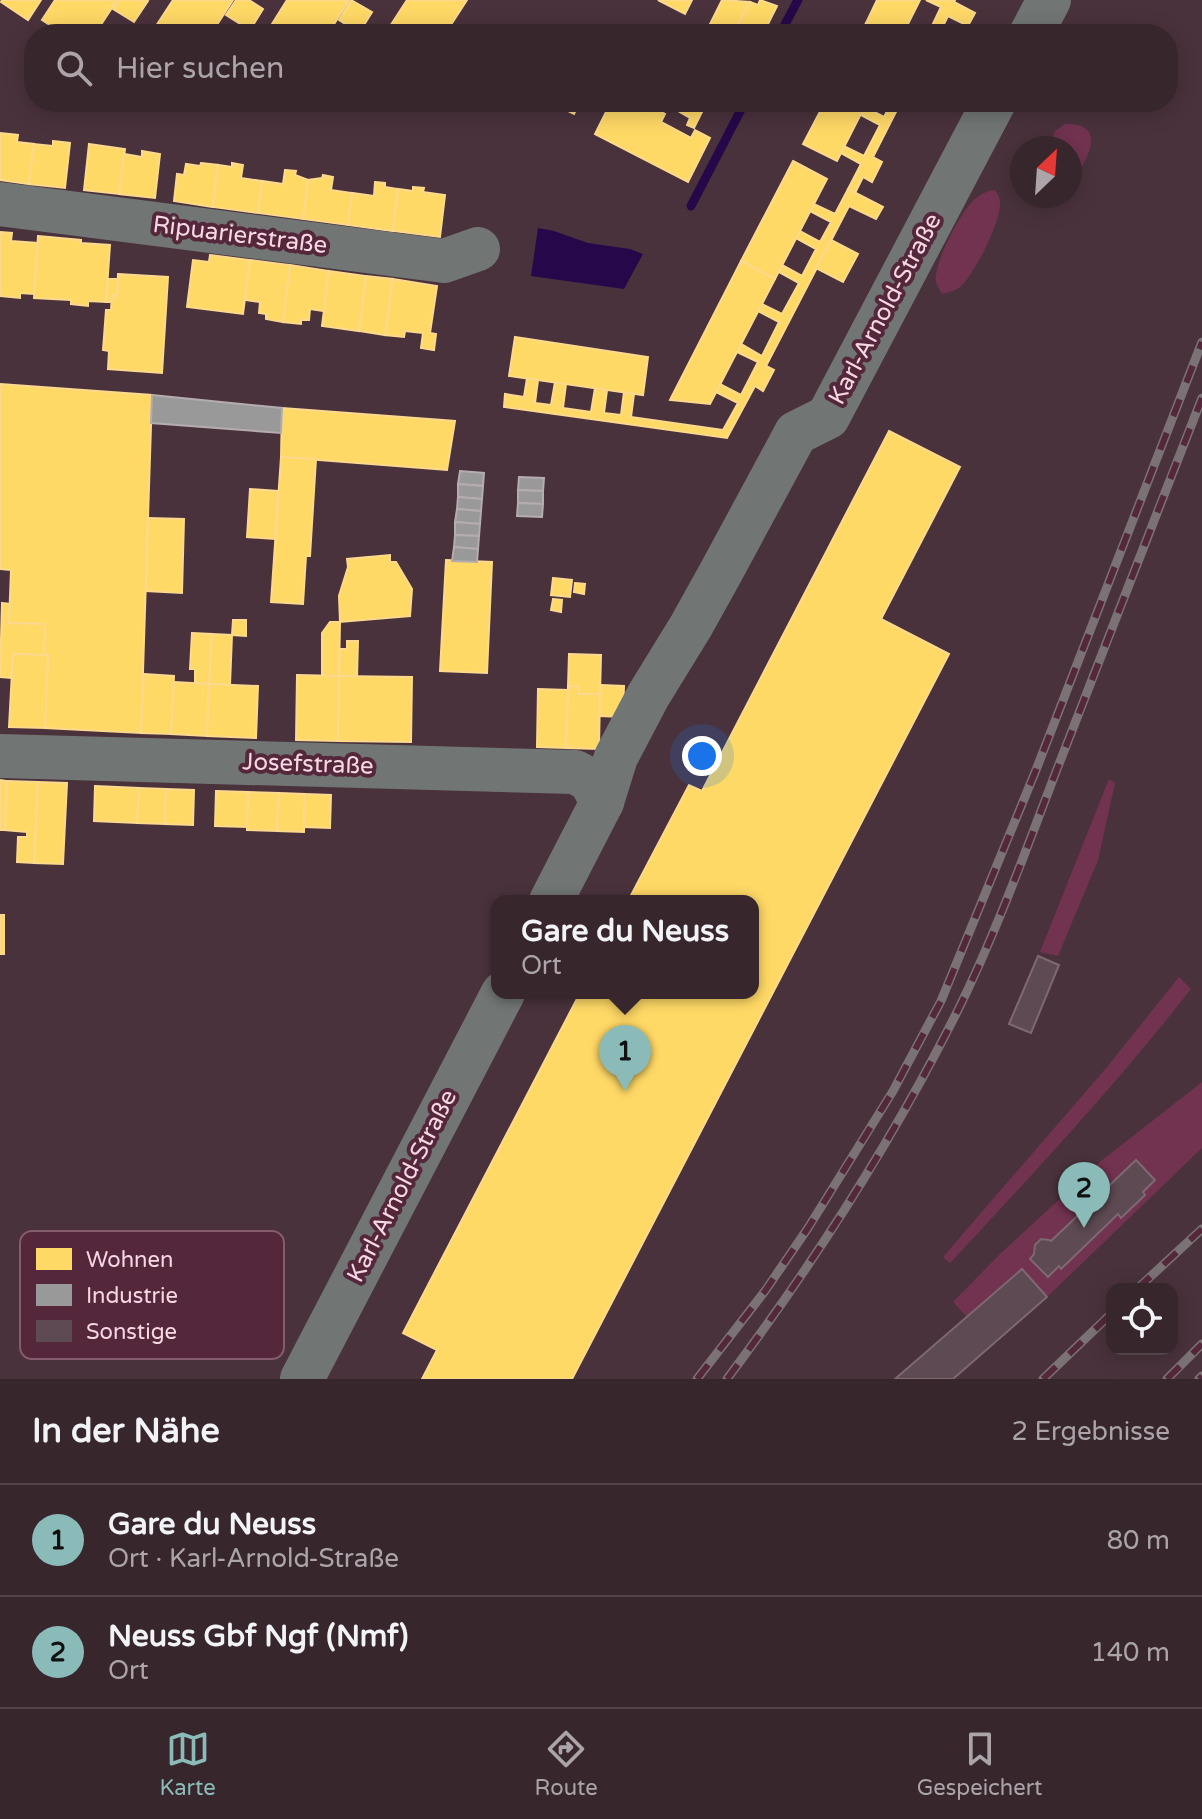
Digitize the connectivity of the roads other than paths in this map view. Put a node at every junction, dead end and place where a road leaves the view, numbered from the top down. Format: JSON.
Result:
{"nodes":[{"id":1,"x":1049,"y":0,"type":"edge"},
{"id":2,"x":1036,"y":24,"type":"edge"},
{"id":3,"x":989,"y":112,"type":"edge"},
{"id":4,"x":0,"y":204,"type":"edge"},
{"id":5,"x":478,"y":249,"type":"dead end"},
{"id":6,"x":0,"y":756,"type":"edge"},
{"id":7,"x":602,"y":802,"type":"junction"},
{"id":8,"x":554,"y":895,"type":"edge"},
{"id":9,"x":500,"y":999,"type":"edge"},
{"id":10,"x":302,"y":1379,"type":"edge"}],
"edges":[{"from":1,"to":2,"type":"street"},
{"from":3,"to":7,"type":"street","name":"Karl-Arnold-Straße"},
{"from":4,"to":5,"type":"street","name":"Ripuarierstraße"},
{"from":6,"to":7,"type":"street","name":"Josefstraße"},
{"from":7,"to":8,"type":"street","name":"Karl-Arnold-Straße"},
{"from":9,"to":10,"type":"street","name":"Karl-Arnold-Straße"}]}
